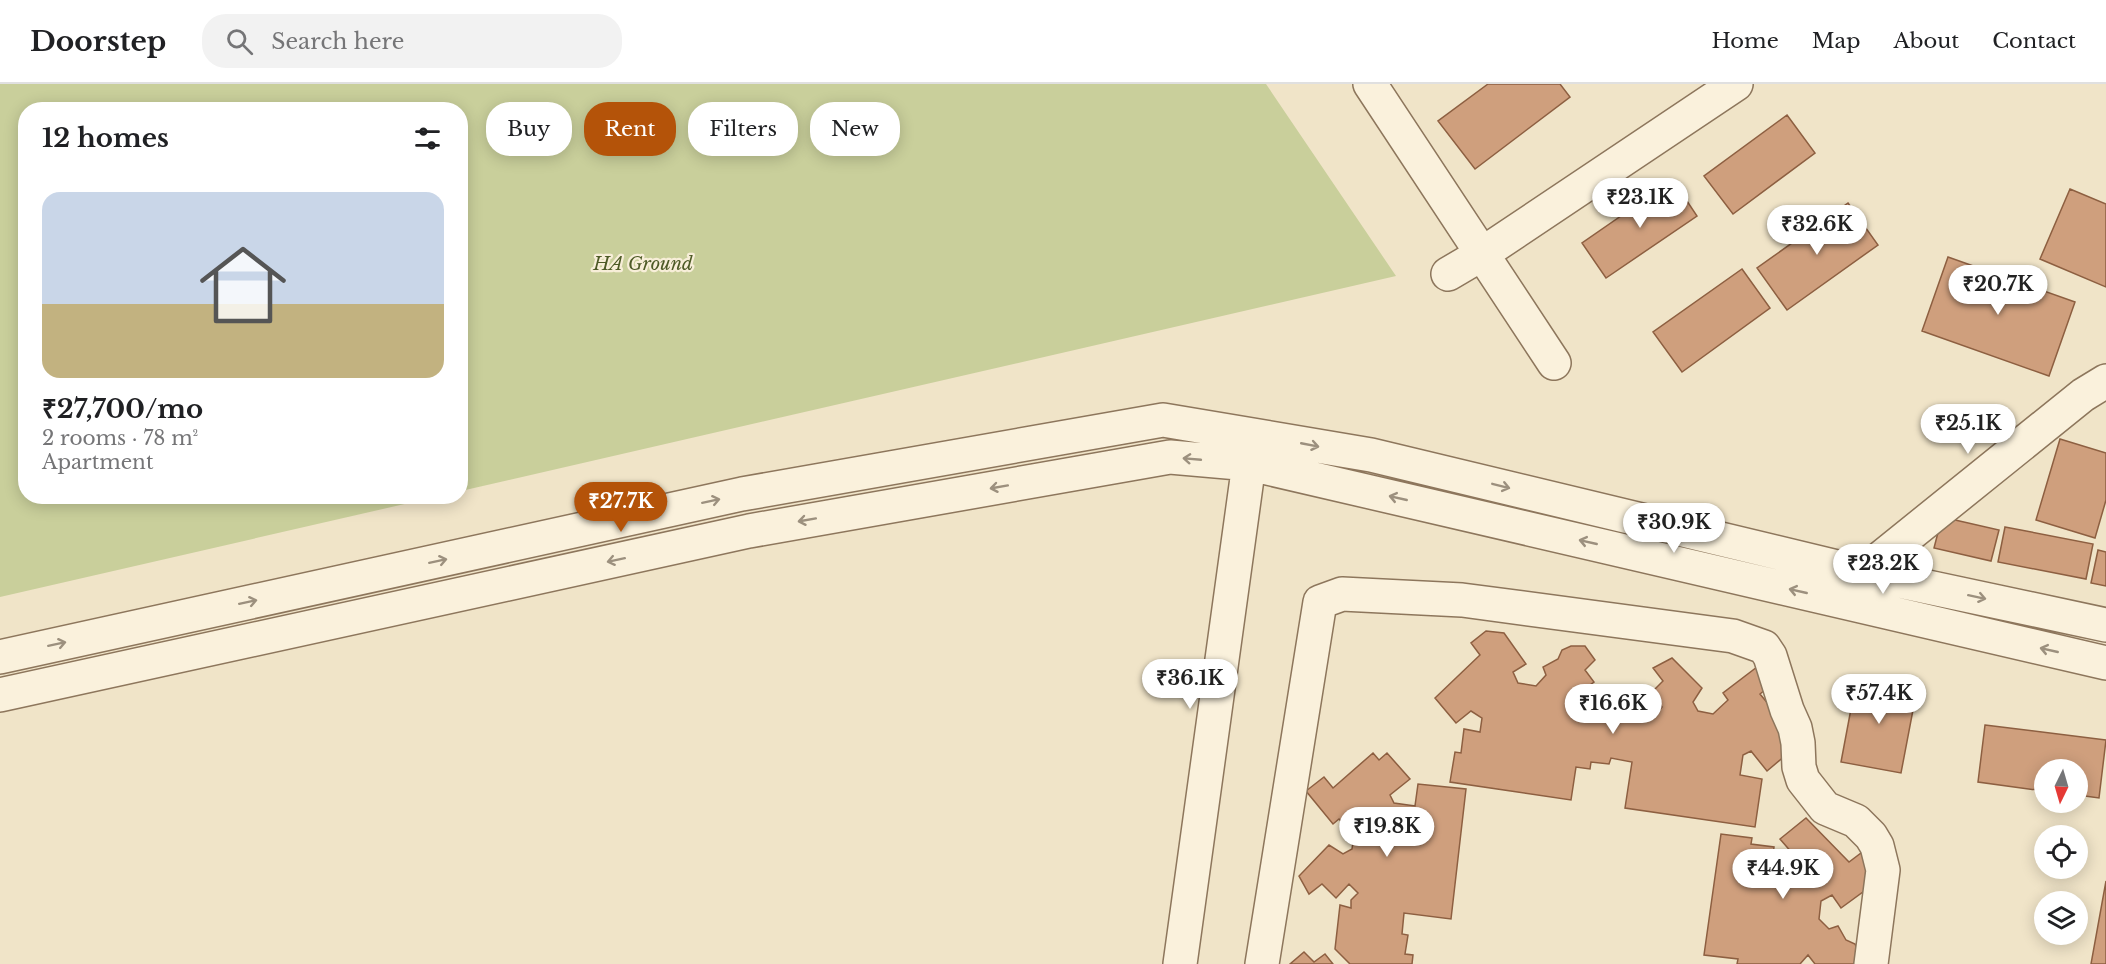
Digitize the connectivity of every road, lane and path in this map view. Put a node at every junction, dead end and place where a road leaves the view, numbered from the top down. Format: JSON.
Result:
{"nodes":[{"id":1,"x":1370,"y":84,"type":"edge"},
{"id":2,"x":1736,"y":84,"type":"edge"},
{"id":3,"x":1482,"y":254,"type":"junction"},
{"id":4,"x":1448,"y":274,"type":"dead end"},
{"id":5,"x":1554,"y":363,"type":"dead end"},
{"id":6,"x":2098,"y":393,"type":"edge"},
{"id":7,"x":1252,"y":449,"type":"junction"},
{"id":8,"x":1858,"y":588,"type":"junction"},
{"id":9,"x":2106,"y":625,"type":"edge"},
{"id":10,"x":0,"y":657,"type":"edge"},
{"id":11,"x":2106,"y":663,"type":"edge"},
{"id":12,"x":0,"y":695,"type":"edge"},
{"id":13,"x":1180,"y":964,"type":"edge"},
{"id":14,"x":1262,"y":964,"type":"edge"},
{"id":15,"x":1871,"y":964,"type":"edge"}],
"edges":[{"from":1,"to":3,"type":"street"},
{"from":2,"to":3,"type":"street"},
{"from":3,"to":4,"type":"street"},
{"from":3,"to":5,"type":"street"},
{"from":6,"to":8,"type":"street"},
{"from":7,"to":8,"type":"street"},
{"from":10,"to":7,"type":"street","one_way":true},
{"from":7,"to":12,"type":"street","one_way":true},
{"from":7,"to":13,"type":"street"},
{"from":8,"to":9,"type":"street","one_way":true},
{"from":11,"to":8,"type":"street","one_way":true},
{"from":14,"to":15,"type":"street"}]}
